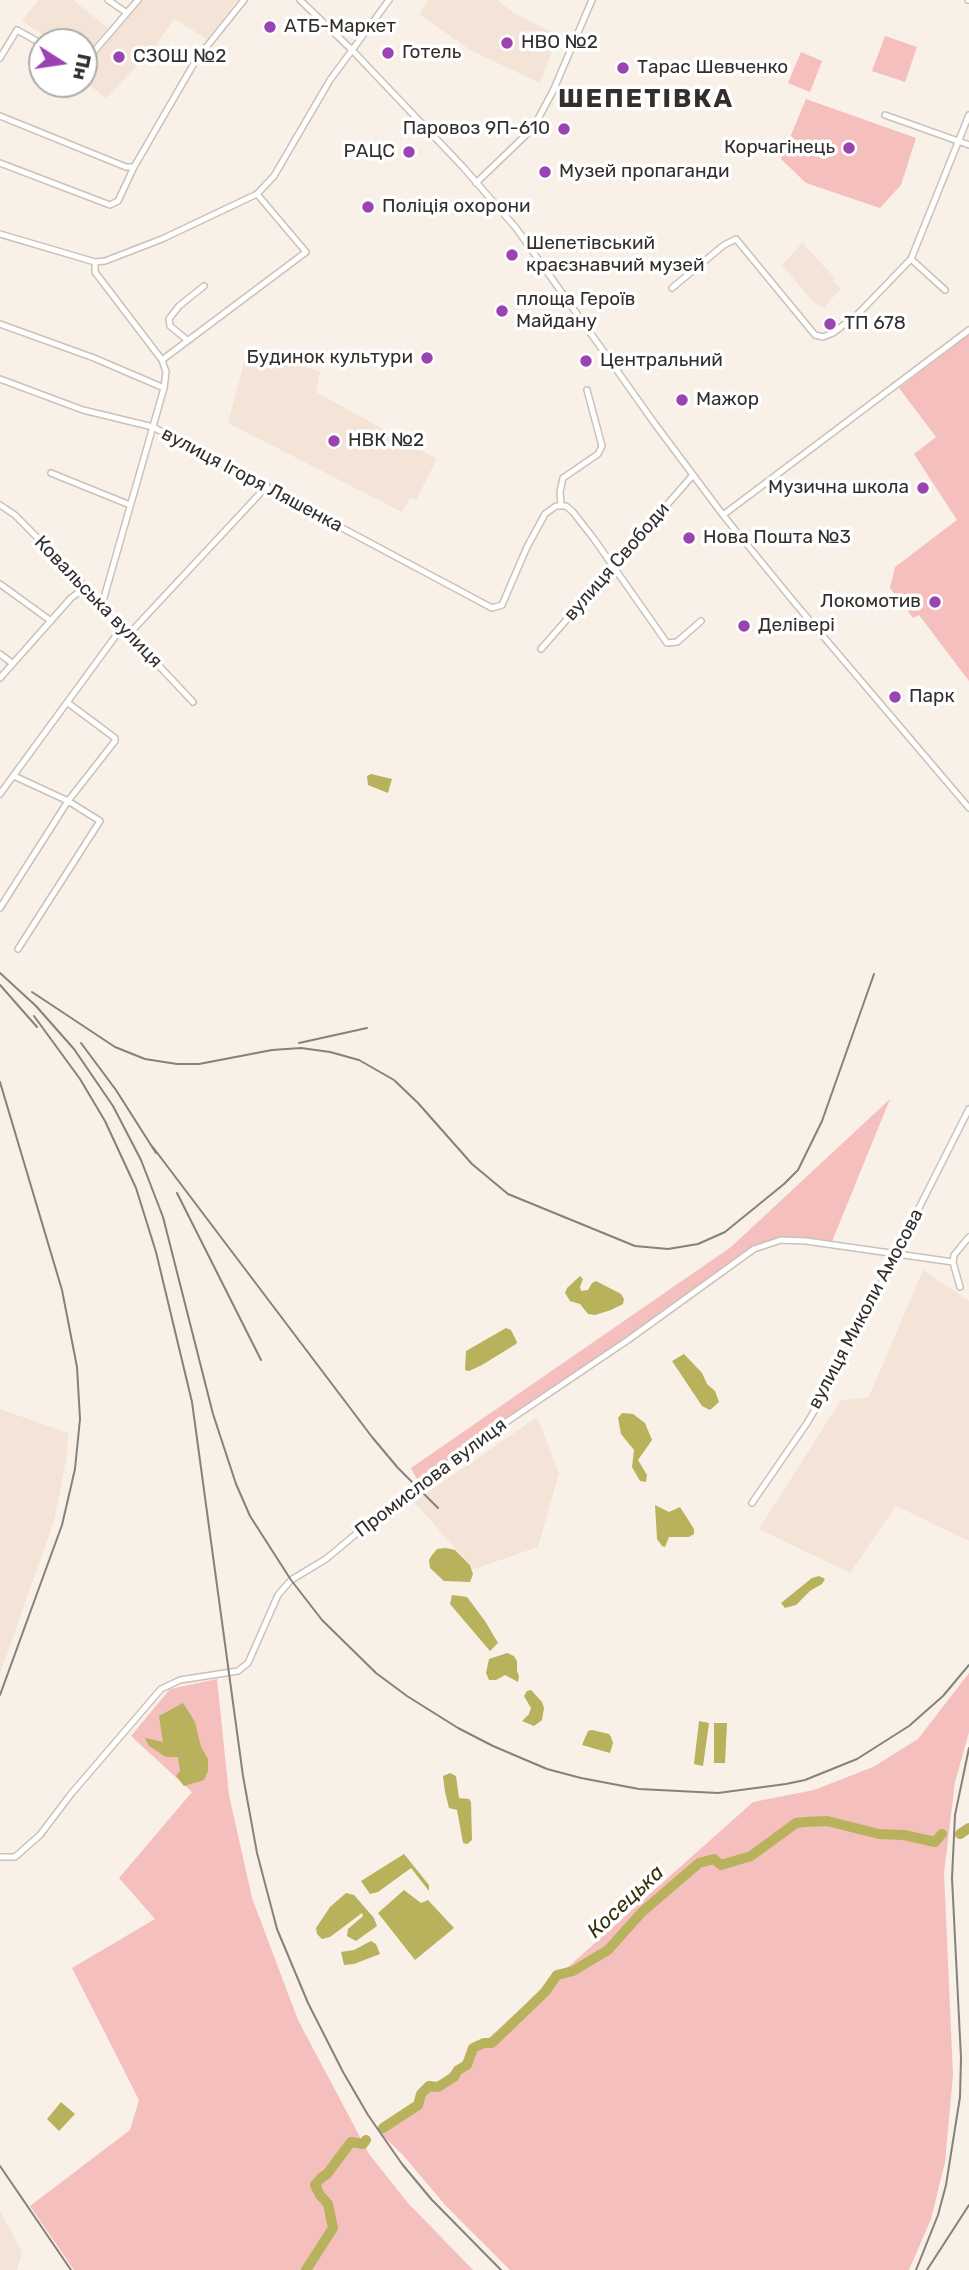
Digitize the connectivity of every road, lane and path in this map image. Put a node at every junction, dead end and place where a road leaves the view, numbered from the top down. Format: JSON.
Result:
{"nodes":[{"id":1,"x":108,"y":0,"type":"edge"},
{"id":2,"x":138,"y":0,"type":"edge"},
{"id":3,"x":244,"y":0,"type":"edge"},
{"id":4,"x":300,"y":0,"type":"edge"},
{"id":5,"x":388,"y":0,"type":"edge"},
{"id":6,"x":592,"y":0,"type":"edge"},
{"id":7,"x":127,"y":13,"type":"junction"},
{"id":8,"x":28,"y":36,"type":"edge"},
{"id":9,"x":98,"y":47,"type":"edge"},
{"id":10,"x":352,"y":50,"type":"junction"},
{"id":11,"x":0,"y":58,"type":"edge"},
{"id":12,"x":885,"y":115,"type":"dead end"},
{"id":13,"x":969,"y":115,"type":"edge"},
{"id":14,"x":0,"y":116,"type":"edge"},
{"id":15,"x":958,"y":141,"type":"junction"},
{"id":16,"x":969,"y":145,"type":"edge"},
{"id":17,"x":0,"y":163,"type":"edge"},
{"id":18,"x":134,"y":167,"type":"junction"},
{"id":19,"x":476,"y":183,"type":"junction"},
{"id":20,"x":257,"y":194,"type":"junction"},
{"id":21,"x":0,"y":234,"type":"edge"},
{"id":22,"x":911,"y":259,"type":"junction"},
{"id":23,"x":95,"y":262,"type":"junction"},
{"id":24,"x":204,"y":286,"type":"dead end"},
{"id":25,"x":673,"y":288,"type":"dead end"},
{"id":26,"x":945,"y":290,"type":"dead end"},
{"id":27,"x":0,"y":324,"type":"edge"},
{"id":28,"x":969,"y":330,"type":"edge"},
{"id":29,"x":187,"y":339,"type":"junction"},
{"id":30,"x":162,"y":360,"type":"junction"},
{"id":31,"x":0,"y":379,"type":"edge"},
{"id":32,"x":164,"y":388,"type":"junction"},
{"id":33,"x":587,"y":390,"type":"dead end"},
{"id":34,"x":153,"y":427,"type":"junction"},
{"id":35,"x":51,"y":473,"type":"dead end"},
{"id":36,"x":693,"y":475,"type":"junction"},
{"id":37,"x":267,"y":485,"type":"junction"},
{"id":38,"x":0,"y":505,"type":"edge"},
{"id":39,"x":130,"y":505,"type":"junction"},
{"id":40,"x":561,"y":505,"type":"junction"},
{"id":41,"x":723,"y":515,"type":"junction"},
{"id":42,"x":613,"y":566,"type":"junction"},
{"id":43,"x":0,"y":584,"type":"edge"},
{"id":44,"x":86,"y":587,"type":"junction"},
{"id":45,"x":101,"y":608,"type":"junction"},
{"id":46,"x":51,"y":621,"type":"junction"},
{"id":47,"x":701,"y":621,"type":"dead end"},
{"id":48,"x":120,"y":630,"type":"junction"},
{"id":49,"x":129,"y":634,"type":"junction"},
{"id":50,"x":541,"y":649,"type":"dead end"},
{"id":51,"x":0,"y":654,"type":"edge"},
{"id":52,"x":12,"y":663,"type":"junction"},
{"id":53,"x":0,"y":678,"type":"edge"},
{"id":54,"x":193,"y":702,"type":"dead end"},
{"id":55,"x":68,"y":703,"type":"junction"},
{"id":56,"x":14,"y":776,"type":"junction"},
{"id":57,"x":0,"y":794,"type":"edge"},
{"id":58,"x":68,"y":801,"type":"junction"},
{"id":59,"x":969,"y":808,"type":"edge"},
{"id":60,"x":0,"y":908,"type":"edge"},
{"id":61,"x":18,"y":949,"type":"dead end"},
{"id":62,"x":969,"y":1109,"type":"edge"},
{"id":63,"x":969,"y":1237,"type":"edge"},
{"id":64,"x":897,"y":1253,"type":"junction"},
{"id":65,"x":953,"y":1262,"type":"junction"},
{"id":66,"x":960,"y":1287,"type":"dead end"},
{"id":67,"x":752,"y":1503,"type":"dead end"},
{"id":68,"x":0,"y":1857,"type":"edge"}],
"edges":[{"from":1,"to":7,"type":"street"},
{"from":2,"to":7,"type":"street"},
{"from":3,"to":18,"type":"street"},
{"from":4,"to":10,"type":"street"},
{"from":5,"to":10,"type":"street"},
{"from":6,"to":19,"type":"street"},
{"from":7,"to":9,"type":"street"},
{"from":8,"to":11,"type":"street"},
{"from":10,"to":19,"type":"street"},
{"from":10,"to":20,"type":"street"},
{"from":12,"to":15,"type":"street"},
{"from":13,"to":15,"type":"street"},
{"from":14,"to":18,"type":"street"},
{"from":15,"to":16,"type":"street"},
{"from":15,"to":22,"type":"street"},
{"from":17,"to":18,"type":"street"},
{"from":19,"to":36,"type":"street"},
{"from":20,"to":23,"type":"street"},
{"from":20,"to":29,"type":"street"},
{"from":21,"to":23,"type":"street"},
{"from":22,"to":25,"type":"street"},
{"from":22,"to":26,"type":"street"},
{"from":23,"to":30,"type":"street"},
{"from":24,"to":29,"type":"street"},
{"from":27,"to":32,"type":"street"},
{"from":28,"to":41,"type":"street"},
{"from":29,"to":30,"type":"street"},
{"from":30,"to":32,"type":"street"},
{"from":31,"to":34,"type":"street","name":"вулиця Ігоря Ляшенка"},
{"from":32,"to":34,"type":"street"},
{"from":33,"to":40,"type":"street"},
{"from":34,"to":37,"type":"street","name":"вулиця Ігоря Ляшенка"},
{"from":34,"to":39,"type":"street"},
{"from":35,"to":39,"type":"street"},
{"from":36,"to":41,"type":"street"},
{"from":36,"to":42,"type":"street","name":"вулиця Свободи"},
{"from":37,"to":40,"type":"street","name":"вулиця Ігоря Ляшенка"},
{"from":37,"to":49,"type":"street"},
{"from":38,"to":44,"type":"street","name":"Ковальська вулиця"},
{"from":39,"to":45,"type":"street"},
{"from":40,"to":42,"type":"street"},
{"from":41,"to":59,"type":"street"},
{"from":42,"to":47,"type":"street"},
{"from":42,"to":50,"type":"street","name":"вулиця Свободи"},
{"from":43,"to":46,"type":"street"},
{"from":44,"to":45,"type":"street","name":"Ковальська вулиця"},
{"from":44,"to":46,"type":"street"},
{"from":45,"to":48,"type":"street","name":"Ковальська вулиця"},
{"from":46,"to":52,"type":"street"},
{"from":48,"to":49,"type":"street","name":"Ковальська вулиця"},
{"from":48,"to":55,"type":"street"},
{"from":49,"to":54,"type":"street","name":"Ковальська вулиця"},
{"from":51,"to":52,"type":"street"},
{"from":52,"to":53,"type":"street"},
{"from":55,"to":56,"type":"street"},
{"from":55,"to":58,"type":"street"},
{"from":56,"to":57,"type":"street"},
{"from":56,"to":58,"type":"street"},
{"from":58,"to":60,"type":"street"},
{"from":58,"to":61,"type":"street"},
{"from":62,"to":64,"type":"street","name":"вулиця Миколи Амосова"},
{"from":63,"to":65,"type":"street"},
{"from":64,"to":65,"type":"street","name":"Промислова вулиця"},
{"from":64,"to":67,"type":"street","name":"вулиця Миколи Амосова"},
{"from":64,"to":68,"type":"street","name":"Промислова вулиця"},
{"from":65,"to":66,"type":"street"}]}
